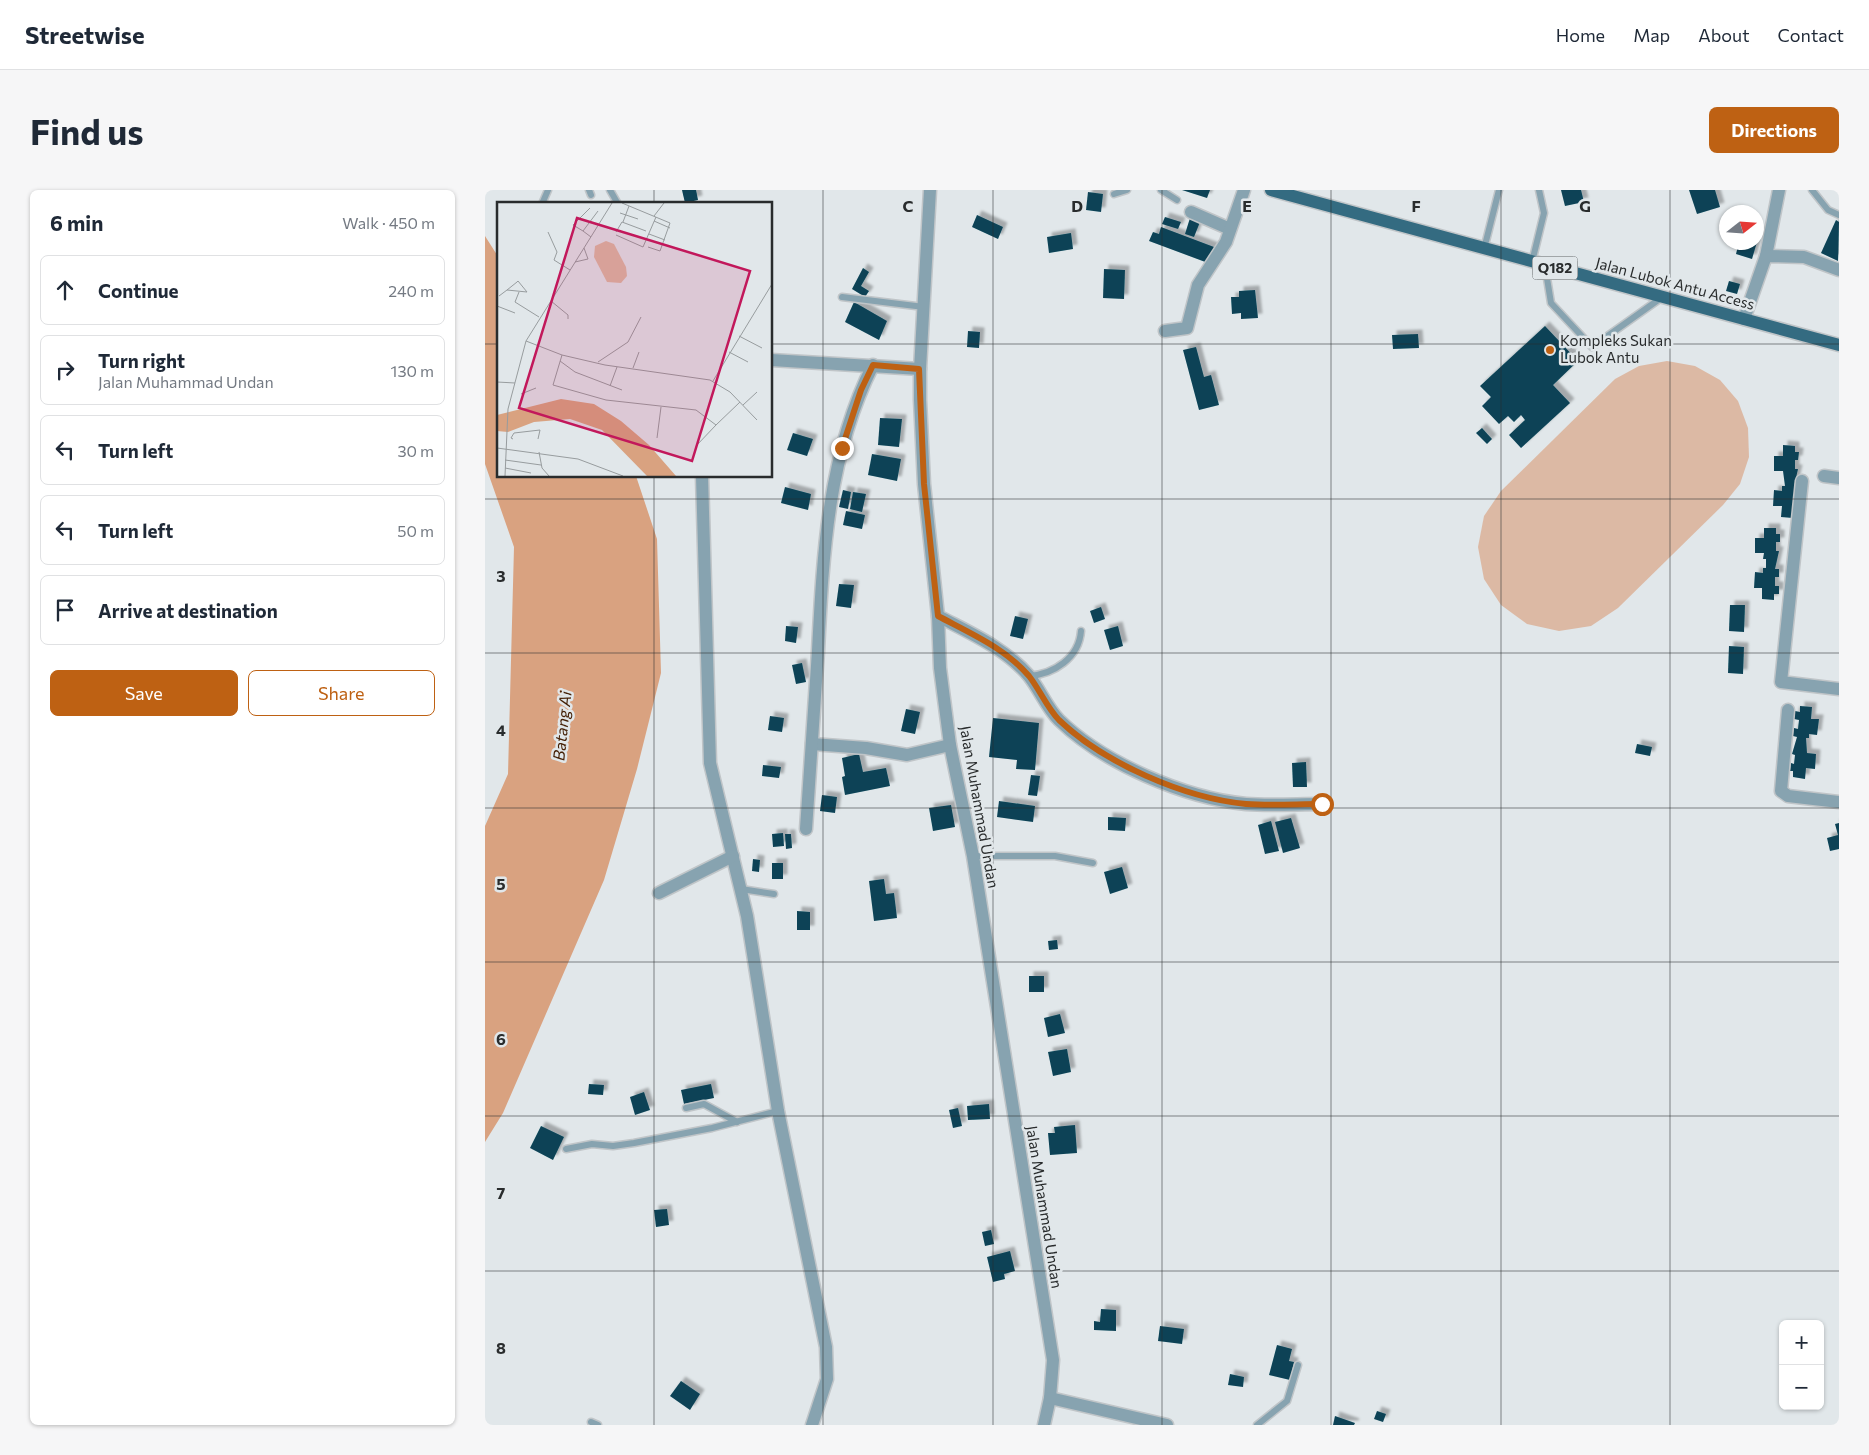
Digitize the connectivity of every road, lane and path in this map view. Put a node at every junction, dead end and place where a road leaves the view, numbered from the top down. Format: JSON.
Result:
{"nodes":[{"id":1,"x":610,"y":190,"type":"edge"},
{"id":2,"x":930,"y":190,"type":"edge"},
{"id":3,"x":1127,"y":190,"type":"edge"},
{"id":4,"x":1161,"y":190,"type":"edge"},
{"id":5,"x":1244,"y":190,"type":"edge"},
{"id":6,"x":1271,"y":190,"type":"edge"},
{"id":7,"x":1499,"y":190,"type":"edge"},
{"id":8,"x":1539,"y":190,"type":"edge"},
{"id":9,"x":1779,"y":190,"type":"edge"},
{"id":10,"x":1812,"y":190,"type":"edge"},
{"id":11,"x":1114,"y":194,"type":"dead end"},
{"id":12,"x":1177,"y":200,"type":"dead end"},
{"id":13,"x":617,"y":202,"type":"edge"},
{"id":14,"x":1191,"y":212,"type":"dead end"},
{"id":15,"x":1839,"y":216,"type":"edge"},
{"id":16,"x":1230,"y":230,"type":"junction"},
{"id":17,"x":1484,"y":249,"type":"junction"},
{"id":18,"x":1766,"y":256,"type":"junction"},
{"id":19,"x":1539,"y":264,"type":"junction"},
{"id":20,"x":1839,"y":270,"type":"edge"},
{"id":21,"x":842,"y":297,"type":"dead end"},
{"id":22,"x":1662,"y":297,"type":"junction"},
{"id":23,"x":924,"y":307,"type":"junction"},
{"id":24,"x":1744,"y":319,"type":"junction"},
{"id":25,"x":1165,"y":332,"type":"dead end"},
{"id":26,"x":1839,"y":345,"type":"edge"},
{"id":27,"x":773,"y":360,"type":"edge"},
{"id":28,"x":873,"y":365,"type":"junction"},
{"id":29,"x":919,"y":369,"type":"junction"},
{"id":30,"x":1824,"y":476,"type":"dead end"},
{"id":31,"x":702,"y":478,"type":"edge"},
{"id":32,"x":1839,"y":478,"type":"edge"},
{"id":33,"x":1802,"y":481,"type":"dead end"},
{"id":34,"x":938,"y":616,"type":"junction"},
{"id":35,"x":1081,"y":631,"type":"dead end"},
{"id":36,"x":1029,"y":676,"type":"junction"},
{"id":37,"x":1839,"y":689,"type":"edge"},
{"id":38,"x":1788,"y":710,"type":"dead end"},
{"id":39,"x":812,"y":744,"type":"junction"},
{"id":40,"x":950,"y":745,"type":"junction"},
{"id":41,"x":1839,"y":802,"type":"edge"},
{"id":42,"x":1322,"y":804,"type":"dead end"},
{"id":43,"x":806,"y":829,"type":"dead end"},
{"id":44,"x":733,"y":856,"type":"junction"},
{"id":45,"x":973,"y":856,"type":"junction"},
{"id":46,"x":1093,"y":863,"type":"dead end"},
{"id":47,"x":741,"y":889,"type":"junction"},
{"id":48,"x":659,"y":893,"type":"dead end"},
{"id":49,"x":774,"y":894,"type":"dead end"},
{"id":50,"x":686,"y":1108,"type":"dead end"},
{"id":51,"x":777,"y":1110,"type":"junction"},
{"id":52,"x":737,"y":1122,"type":"junction"},
{"id":53,"x":565,"y":1149,"type":"dead end"},
{"id":54,"x":1298,"y":1365,"type":"dead end"},
{"id":55,"x":1050,"y":1398,"type":"junction"},
{"id":56,"x":591,"y":1422,"type":"dead end"},
{"id":57,"x":598,"y":1425,"type":"edge"},
{"id":58,"x":812,"y":1425,"type":"edge"},
{"id":59,"x":1044,"y":1425,"type":"edge"},
{"id":60,"x":1167,"y":1425,"type":"edge"},
{"id":61,"x":1257,"y":1425,"type":"edge"}],
"edges":[{"from":1,"to":13,"type":"lane"},
{"from":2,"to":23,"type":"street","name":"Jalan Muhammad Undan"},
{"from":3,"to":11,"type":"lane"},
{"from":4,"to":12,"type":"lane"},
{"from":5,"to":16,"type":"street"},
{"from":6,"to":17,"type":"main road","name":"Jalan Lubok Antu Access","number":"Q182"},
{"from":7,"to":17,"type":"lane"},
{"from":8,"to":19,"type":"lane"},
{"from":9,"to":18,"type":"street"},
{"from":10,"to":15,"type":"lane"},
{"from":14,"to":16,"type":"street"},
{"from":16,"to":25,"type":"street"},
{"from":17,"to":19,"type":"main road","name":"Jalan Lubok Antu Access","number":"Q182"},
{"from":18,"to":20,"type":"street"},
{"from":18,"to":24,"type":"street"},
{"from":19,"to":22,"type":"main road","name":"Jalan Lubok Antu Access","number":"Q182"},
{"from":19,"to":22,"type":"lane"},
{"from":21,"to":23,"type":"lane"},
{"from":22,"to":24,"type":"main road","name":"Jalan Lubok Antu Access","number":"Q182"},
{"from":23,"to":29,"type":"street","name":"Jalan Muhammad Undan"},
{"from":24,"to":26,"type":"main road","name":"Jalan Lubok Antu Access","number":"Q182"},
{"from":27,"to":28,"type":"street"},
{"from":28,"to":29,"type":"street"},
{"from":28,"to":39,"type":"street"},
{"from":29,"to":34,"type":"street","name":"Jalan Muhammad Undan"},
{"from":30,"to":32,"type":"street"},
{"from":31,"to":44,"type":"street"},
{"from":33,"to":37,"type":"street"},
{"from":34,"to":36,"type":"street"},
{"from":34,"to":40,"type":"street","name":"Jalan Muhammad Undan"},
{"from":35,"to":36,"type":"lane"},
{"from":36,"to":42,"type":"street"},
{"from":38,"to":41,"type":"street"},
{"from":39,"to":40,"type":"street"},
{"from":39,"to":43,"type":"street"},
{"from":40,"to":45,"type":"street","name":"Jalan Muhammad Undan"},
{"from":44,"to":47,"type":"street"},
{"from":44,"to":48,"type":"street"},
{"from":45,"to":46,"type":"lane"},
{"from":45,"to":55,"type":"street","name":"Jalan Muhammad Undan"},
{"from":47,"to":49,"type":"lane"},
{"from":47,"to":51,"type":"street"},
{"from":50,"to":52,"type":"lane"},
{"from":51,"to":52,"type":"lane"},
{"from":51,"to":58,"type":"street"},
{"from":52,"to":53,"type":"lane"},
{"from":54,"to":61,"type":"lane"},
{"from":55,"to":59,"type":"street","name":"Jalan Muhammad Undan"},
{"from":55,"to":60,"type":"street"},
{"from":56,"to":57,"type":"lane"}]}
